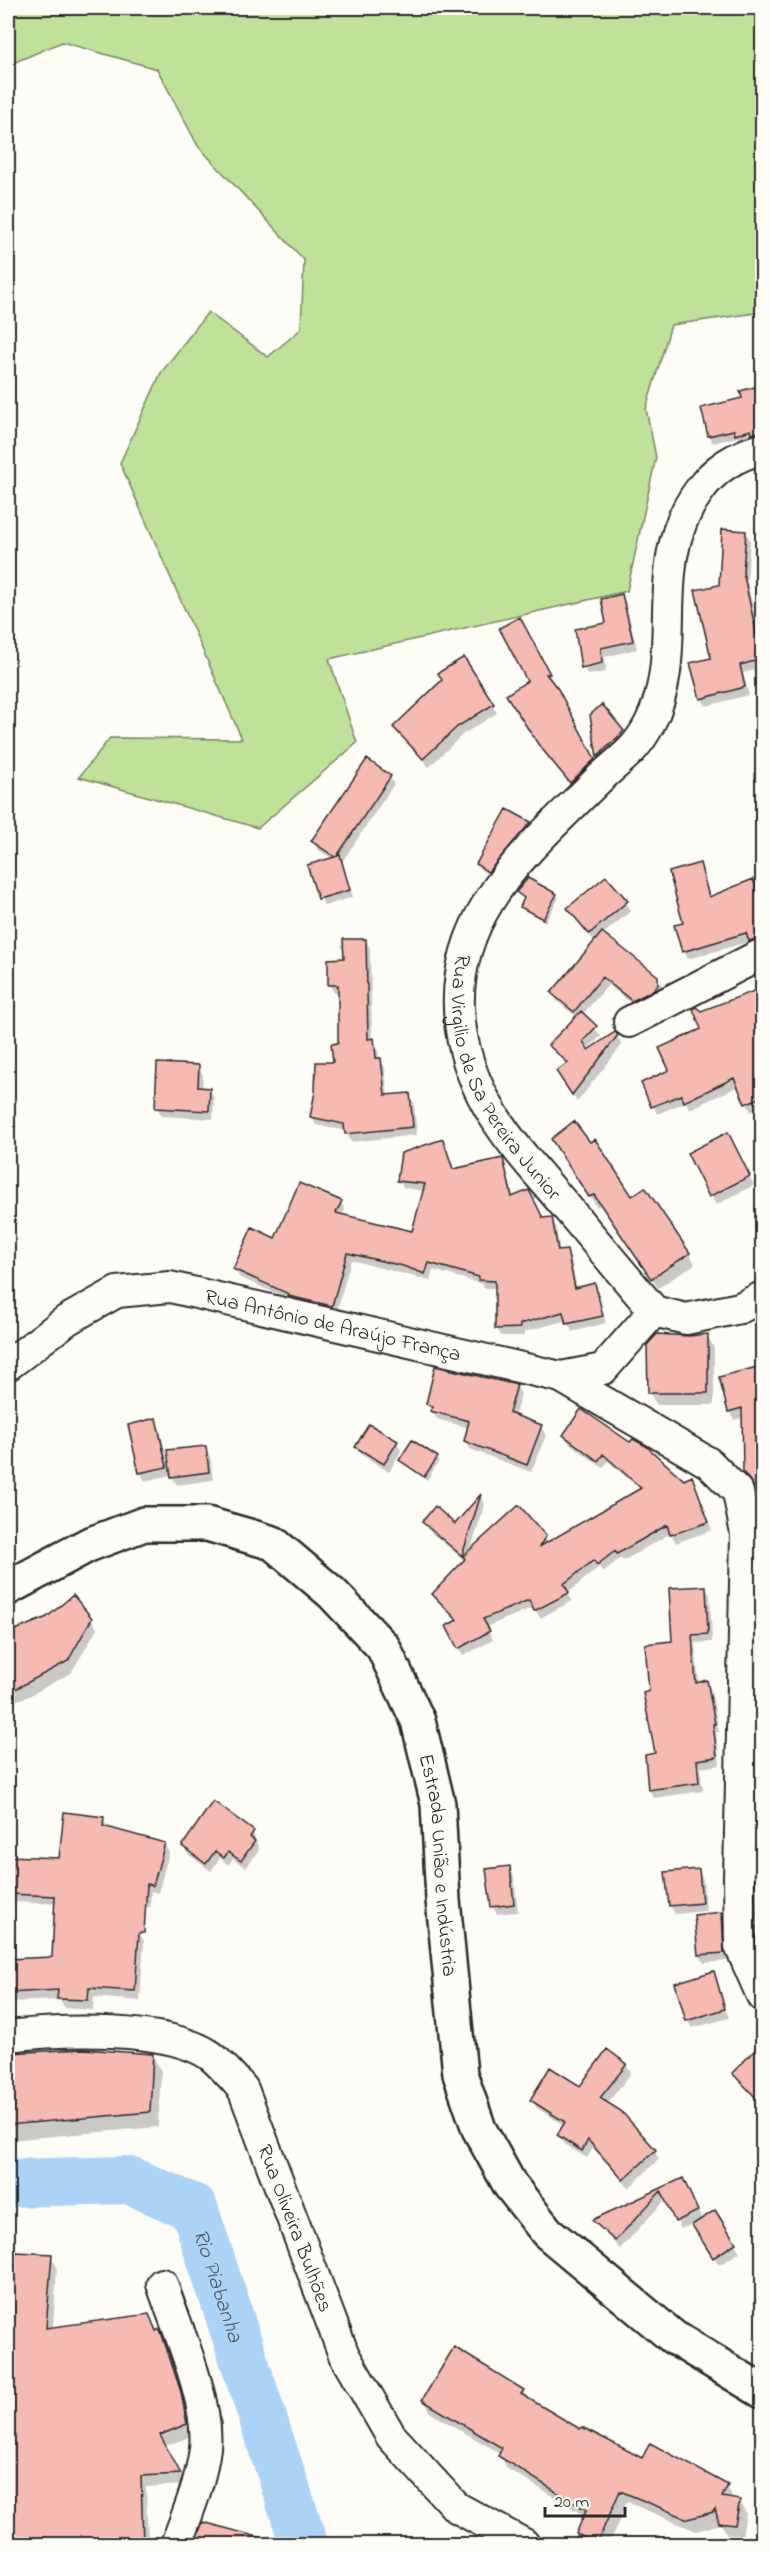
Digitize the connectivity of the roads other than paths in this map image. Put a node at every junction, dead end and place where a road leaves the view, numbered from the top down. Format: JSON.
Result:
{"nodes":[{"id":1,"x":762,"y":448,"type":"edge"},
{"id":2,"x":762,"y":954,"type":"edge"},
{"id":3,"x":629,"y":1022,"type":"dead end"},
{"id":4,"x":762,"y":1297,"type":"edge"},
{"id":5,"x":654,"y":1311,"type":"junction"},
{"id":6,"x":8,"y":1365,"type":"edge"},
{"id":7,"x":561,"y":1377,"type":"junction"},
{"id":8,"x":8,"y":1588,"type":"edge"},
{"id":9,"x":762,"y":1996,"type":"edge"},
{"id":10,"x":8,"y":2036,"type":"edge"},
{"id":11,"x":162,"y":2284,"type":"dead end"},
{"id":12,"x":762,"y":2391,"type":"edge"},
{"id":13,"x":176,"y":2544,"type":"edge"},
{"id":14,"x":524,"y":2544,"type":"edge"}],
"edges":[{"from":1,"to":5,"type":"street","name":"Rua Virgilio de Sa Pereira Junior"},
{"from":2,"to":3,"type":"street"},
{"from":4,"to":5,"type":"street"},
{"from":5,"to":7,"type":"street","name":"Rua Antônio de Araújo França"},
{"from":6,"to":7,"type":"street","name":"Rua Antônio de Araújo França"},
{"from":7,"to":9,"type":"street"},
{"from":8,"to":12,"type":"main road","name":"Estrada União e Indústria"},
{"from":10,"to":14,"type":"street","name":"Rua Oliveira Bulhões"},
{"from":11,"to":13,"type":"street"}]}
